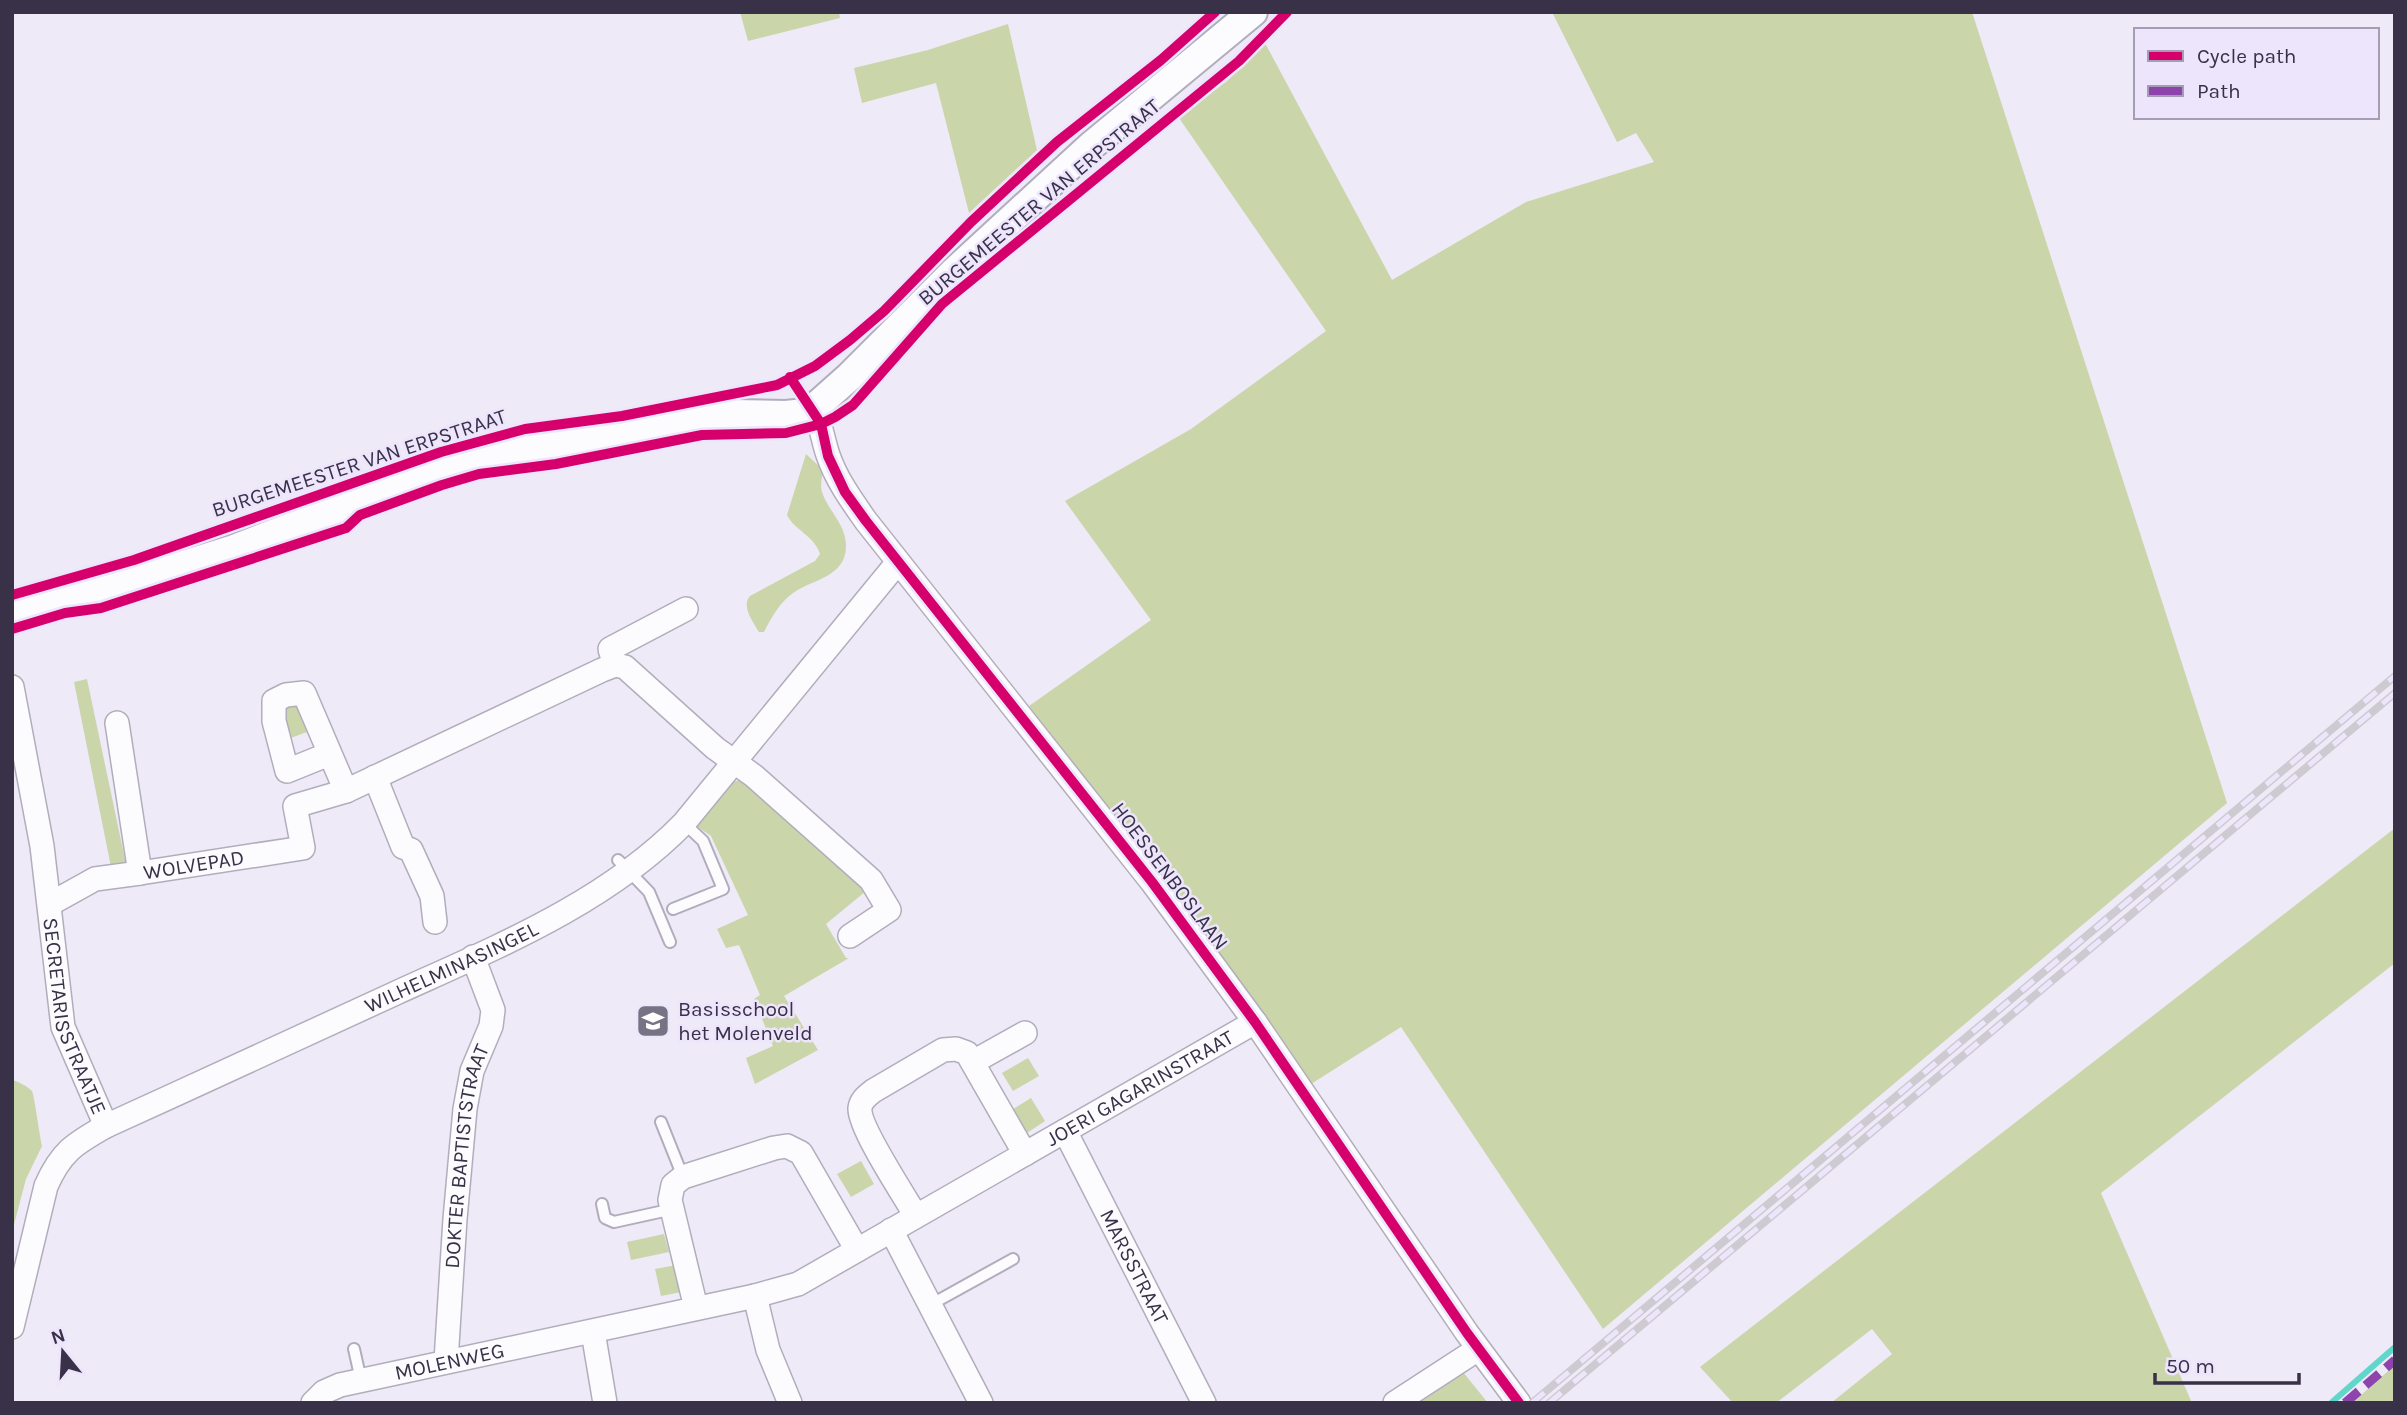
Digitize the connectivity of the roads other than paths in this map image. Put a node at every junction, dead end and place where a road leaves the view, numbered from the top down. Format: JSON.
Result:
{"nodes":[{"id":1,"x":1253,"y":12,"type":"edge"},
{"id":2,"x":813,"y":409,"type":"junction"},
{"id":3,"x":898,"y":562,"type":"junction"},
{"id":4,"x":686,"y":609,"type":"dead end"},
{"id":5,"x":12,"y":614,"type":"edge"},
{"id":6,"x":615,"y":665,"type":"junction"},
{"id":7,"x":12,"y":688,"type":"edge"},
{"id":8,"x":117,"y":723,"type":"dead end"},
{"id":9,"x":329,"y":754,"type":"dead end"},
{"id":10,"x":734,"y":762,"type":"junction"},
{"id":11,"x":375,"y":777,"type":"junction"},
{"id":12,"x":346,"y":791,"type":"junction"},
{"id":13,"x":684,"y":823,"type":"junction"},
{"id":14,"x":622,"y":866,"type":"junction"},
{"id":15,"x":140,"y":873,"type":"junction"},
{"id":16,"x":50,"y":904,"type":"junction"},
{"id":17,"x":673,"y":909,"type":"dead end"},
{"id":18,"x":435,"y":922,"type":"dead end"},
{"id":19,"x":850,"y":936,"type":"dead end"},
{"id":20,"x":670,"y":942,"type":"dead end"},
{"id":21,"x":473,"y":957,"type":"junction"},
{"id":22,"x":1255,"y":1022,"type":"junction"},
{"id":23,"x":1025,"y":1033,"type":"dead end"},
{"id":24,"x":973,"y":1062,"type":"junction"},
{"id":25,"x":661,"y":1122,"type":"dead end"},
{"id":26,"x":106,"y":1126,"type":"junction"},
{"id":27,"x":1065,"y":1131,"type":"junction"},
{"id":28,"x":1025,"y":1154,"type":"junction"},
{"id":29,"x":683,"y":1177,"type":"junction"},
{"id":30,"x":602,"y":1204,"type":"dead end"},
{"id":31,"x":673,"y":1209,"type":"junction"},
{"id":32,"x":916,"y":1216,"type":"junction"},
{"id":33,"x":891,"y":1230,"type":"junction"},
{"id":34,"x":857,"y":1250,"type":"junction"},
{"id":35,"x":1013,"y":1259,"type":"dead end"},
{"id":36,"x":755,"y":1296,"type":"junction"},
{"id":37,"x":930,"y":1305,"type":"junction"},
{"id":38,"x":696,"y":1308,"type":"junction"},
{"id":39,"x":12,"y":1327,"type":"edge"},
{"id":40,"x":593,"y":1332,"type":"junction"},
{"id":41,"x":354,"y":1349,"type":"dead end"},
{"id":42,"x":1478,"y":1349,"type":"junction"},
{"id":43,"x":446,"y":1361,"type":"junction"},
{"id":44,"x":361,"y":1380,"type":"junction"},
{"id":45,"x":313,"y":1403,"type":"edge"},
{"id":46,"x":605,"y":1403,"type":"edge"},
{"id":47,"x":790,"y":1403,"type":"edge"},
{"id":48,"x":981,"y":1403,"type":"edge"},
{"id":49,"x":1204,"y":1403,"type":"edge"},
{"id":50,"x":1395,"y":1403,"type":"edge"},
{"id":51,"x":1519,"y":1403,"type":"edge"}],
"edges":[{"from":1,"to":2,"type":"street","name":"BURGEMEESTER VAN ERPSTRAAT"},
{"from":2,"to":3,"type":"street","name":"HOESSENBOSLAAN"},
{"from":2,"to":5,"type":"street","name":"BURGEMEESTER VAN ERPSTRAAT"},
{"from":3,"to":10,"type":"street","name":"WILHELMINASINGEL"},
{"from":3,"to":22,"type":"street","name":"HOESSENBOSLAAN"},
{"from":4,"to":6,"type":"street"},
{"from":6,"to":10,"type":"street"},
{"from":6,"to":11,"type":"street","name":"WOLVEPAD"},
{"from":7,"to":16,"type":"street","name":"SECRETARISSTRAATJE"},
{"from":8,"to":15,"type":"street","name":"WOLVEPAD"},
{"from":9,"to":12,"type":"street"},
{"from":10,"to":13,"type":"street","name":"WILHELMINASINGEL"},
{"from":10,"to":19,"type":"street"},
{"from":11,"to":12,"type":"street","name":"WOLVEPAD"},
{"from":11,"to":18,"type":"street"},
{"from":12,"to":15,"type":"street","name":"WOLVEPAD"},
{"from":13,"to":14,"type":"street","name":"WILHELMINASINGEL"},
{"from":13,"to":17,"type":"lane"},
{"from":14,"to":20,"type":"lane"},
{"from":14,"to":21,"type":"street","name":"WILHELMINASINGEL"},
{"from":15,"to":16,"type":"street","name":"SECRETARISSTRAATJE"},
{"from":16,"to":26,"type":"street","name":"SECRETARISSTRAATJE"},
{"from":21,"to":26,"type":"street","name":"WILHELMINASINGEL"},
{"from":21,"to":43,"type":"street","name":"DOKTER BAPTISTSTRAAT"},
{"from":22,"to":27,"type":"street","name":"JOERI GAGARINSTRAAT"},
{"from":22,"to":42,"type":"street","name":"HOESSENBOSLAAN"},
{"from":23,"to":24,"type":"street"},
{"from":24,"to":28,"type":"street","name":"JOERI GAGARINSTRAAT"},
{"from":24,"to":32,"type":"street"},
{"from":25,"to":29,"type":"lane"},
{"from":26,"to":39,"type":"street","name":"WILHELMINASINGEL"},
{"from":27,"to":28,"type":"street","name":"JOERI GAGARINSTRAAT"},
{"from":27,"to":49,"type":"street","name":"MARSSTRAAT"},
{"from":28,"to":32,"type":"street","name":"JOERI GAGARINSTRAAT"},
{"from":29,"to":31,"type":"street"},
{"from":29,"to":34,"type":"street"},
{"from":30,"to":31,"type":"lane"},
{"from":31,"to":38,"type":"street"},
{"from":32,"to":33,"type":"street","name":"JOERI GAGARINSTRAAT"},
{"from":33,"to":34,"type":"street","name":"JOERI GAGARINSTRAAT"},
{"from":33,"to":37,"type":"street"},
{"from":34,"to":36,"type":"street","name":"JOERI GAGARINSTRAAT"},
{"from":35,"to":37,"type":"lane"},
{"from":36,"to":38,"type":"street","name":"JOERI GAGARINSTRAAT"},
{"from":36,"to":47,"type":"street"},
{"from":37,"to":48,"type":"street"},
{"from":38,"to":40,"type":"street","name":"JOERI GAGARINSTRAAT"},
{"from":40,"to":43,"type":"street","name":"MOLENWEG"},
{"from":40,"to":46,"type":"street"},
{"from":41,"to":44,"type":"lane"},
{"from":42,"to":50,"type":"street"},
{"from":42,"to":51,"type":"street","name":"HOESSENBOSLAAN"},
{"from":43,"to":44,"type":"street","name":"MOLENWEG"},
{"from":44,"to":45,"type":"street","name":"MOLENWEG"}]}
